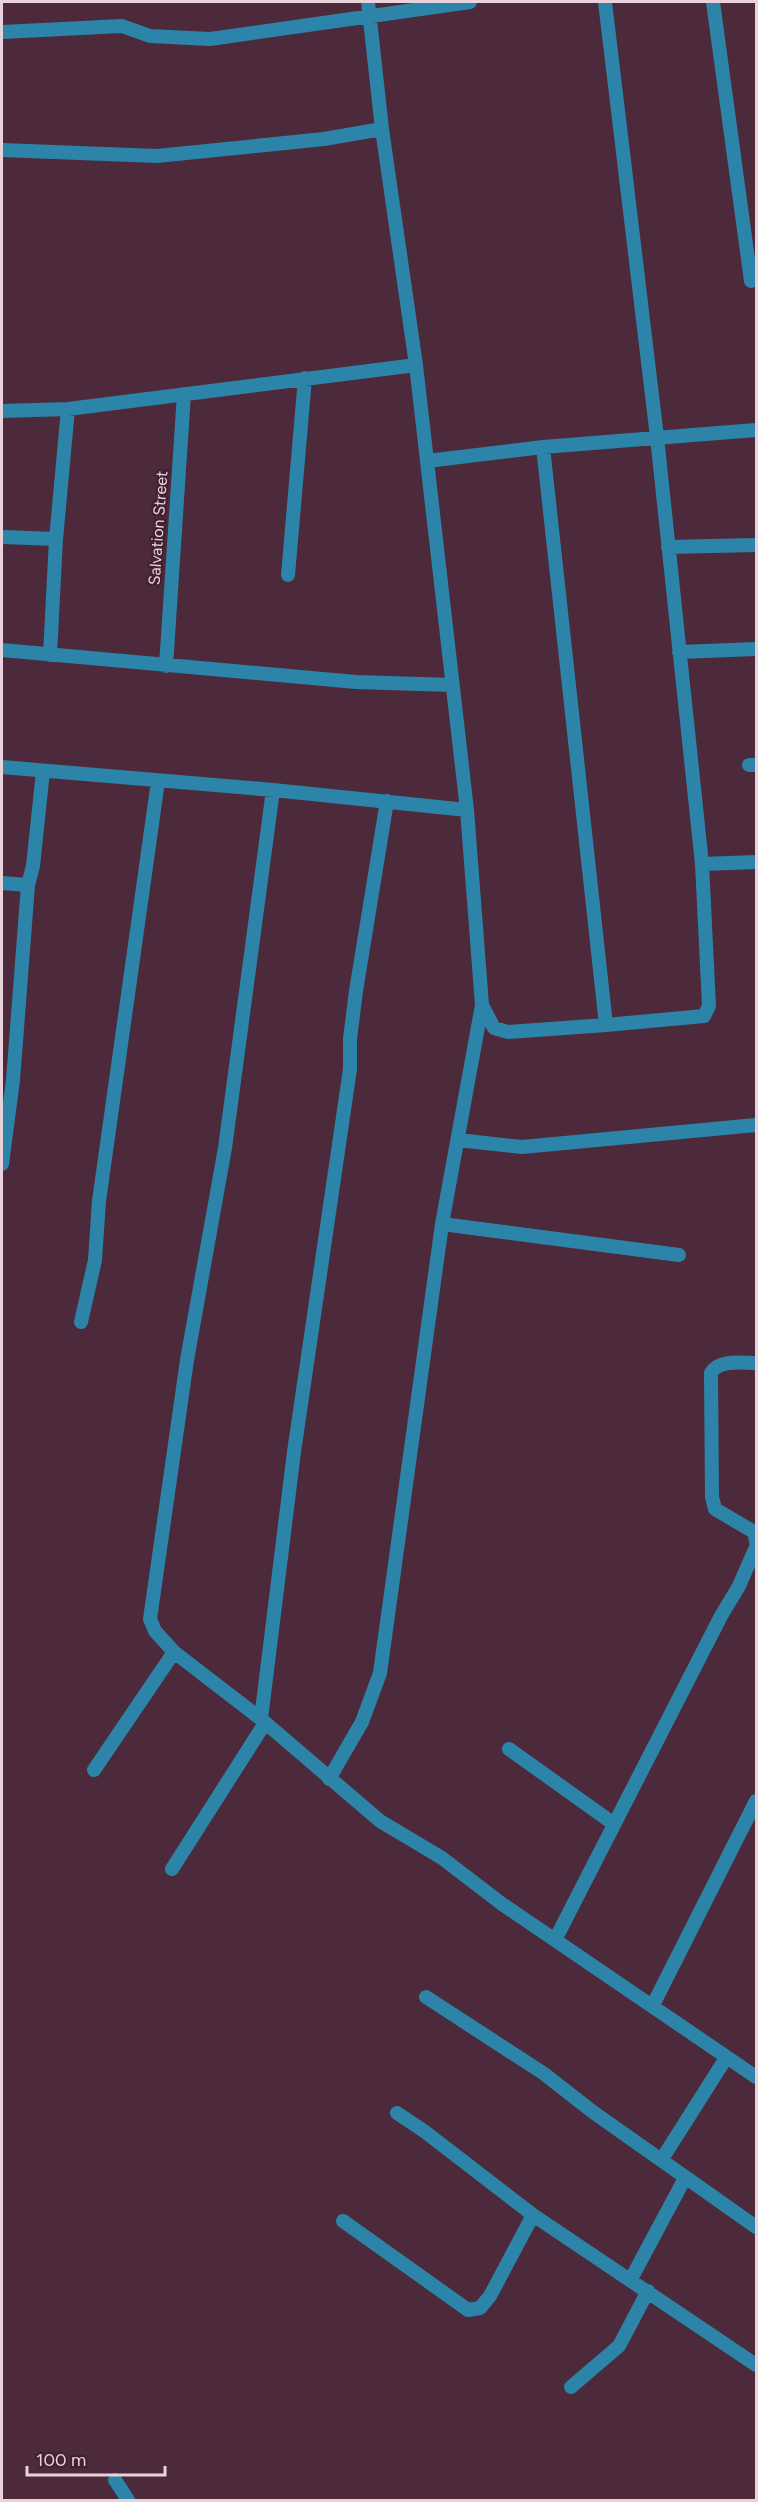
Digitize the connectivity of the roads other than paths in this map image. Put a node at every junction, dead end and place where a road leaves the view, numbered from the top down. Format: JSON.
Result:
{"nodes":[{"id":1,"x":470,"y":2,"type":"edge"},
{"id":2,"x":605,"y":2,"type":"edge"},
{"id":3,"x":713,"y":2,"type":"edge"},
{"id":4,"x":369,"y":8,"type":"edge"},
{"id":5,"x":2,"y":32,"type":"edge"},
{"id":6,"x":382,"y":129,"type":"junction"},
{"id":7,"x":2,"y":150,"type":"edge"},
{"id":8,"x":751,"y":281,"type":"dead end"},
{"id":9,"x":416,"y":365,"type":"junction"},
{"id":10,"x":305,"y":378,"type":"junction"},
{"id":11,"x":184,"y":394,"type":"junction"},
{"id":12,"x":68,"y":409,"type":"junction"},
{"id":13,"x":2,"y":411,"type":"edge"},
{"id":14,"x":756,"y":430,"type":"edge"},
{"id":15,"x":657,"y":437,"type":"junction"},
{"id":16,"x":543,"y":447,"type":"junction"},
{"id":17,"x":427,"y":461,"type":"junction"},
{"id":18,"x":2,"y":537,"type":"edge"},
{"id":19,"x":56,"y":539,"type":"junction"},
{"id":20,"x":756,"y":544,"type":"edge"},
{"id":21,"x":668,"y":547,"type":"junction"},
{"id":22,"x":288,"y":574,"type":"dead end"},
{"id":23,"x":756,"y":649,"type":"edge"},
{"id":24,"x":2,"y":650,"type":"edge"},
{"id":25,"x":679,"y":652,"type":"junction"},
{"id":26,"x":51,"y":655,"type":"junction"},
{"id":27,"x":166,"y":666,"type":"junction"},
{"id":28,"x":452,"y":685,"type":"junction"},
{"id":29,"x":2,"y":767,"type":"edge"},
{"id":30,"x":43,"y":771,"type":"junction"},
{"id":31,"x":158,"y":781,"type":"junction"},
{"id":32,"x":273,"y":790,"type":"junction"},
{"id":33,"x":387,"y":801,"type":"junction"},
{"id":34,"x":467,"y":810,"type":"junction"},
{"id":35,"x":756,"y":862,"type":"edge"},
{"id":36,"x":702,"y":864,"type":"junction"},
{"id":37,"x":2,"y":883,"type":"edge"},
{"id":38,"x":28,"y":885,"type":"junction"},
{"id":39,"x":482,"y":1005,"type":"junction"},
{"id":40,"x":606,"y":1025,"type":"junction"},
{"id":41,"x":756,"y":1125,"type":"edge"},
{"id":42,"x":458,"y":1140,"type":"junction"},
{"id":43,"x":2,"y":1164,"type":"edge"},
{"id":44,"x":442,"y":1224,"type":"junction"},
{"id":45,"x":679,"y":1255,"type":"dead end"},
{"id":46,"x":81,"y":1322,"type":"dead end"},
{"id":47,"x":756,"y":1363,"type":"edge"},
{"id":48,"x":756,"y":1541,"type":"edge"},
{"id":49,"x":756,"y":1547,"type":"edge"},
{"id":50,"x":174,"y":1652,"type":"junction"},
{"id":51,"x":263,"y":1721,"type":"junction"},
{"id":52,"x":509,"y":1749,"type":"dead end"},
{"id":53,"x":94,"y":1770,"type":"dead end"},
{"id":54,"x":330,"y":1779,"type":"junction"},
{"id":55,"x":756,"y":1801,"type":"edge"},
{"id":56,"x":614,"y":1824,"type":"junction"},
{"id":57,"x":171,"y":1869,"type":"dead end"},
{"id":58,"x":556,"y":1938,"type":"junction"},
{"id":59,"x":426,"y":1997,"type":"dead end"},
{"id":60,"x":653,"y":2006,"type":"junction"},
{"id":61,"x":726,"y":2058,"type":"junction"},
{"id":62,"x":756,"y":2060,"type":"edge"},
{"id":63,"x":753,"y":2075,"type":"edge"},
{"id":64,"x":397,"y":2113,"type":"dead end"},
{"id":65,"x":662,"y":2158,"type":"junction"},
{"id":66,"x":685,"y":2178,"type":"junction"},
{"id":67,"x":533,"y":2215,"type":"junction"},
{"id":68,"x":343,"y":2221,"type":"dead end"},
{"id":69,"x":756,"y":2227,"type":"edge"},
{"id":70,"x":630,"y":2279,"type":"junction"},
{"id":71,"x":648,"y":2291,"type":"junction"},
{"id":72,"x":756,"y":2365,"type":"edge"},
{"id":73,"x":571,"y":2387,"type":"dead end"},
{"id":74,"x":115,"y":2480,"type":"dead end"},
{"id":75,"x":128,"y":2500,"type":"edge"}],
"edges":[{"from":1,"to":4,"type":"street"},
{"from":2,"to":15,"type":"street"},
{"from":3,"to":8,"type":"street"},
{"from":4,"to":5,"type":"street"},
{"from":4,"to":6,"type":"street"},
{"from":6,"to":7,"type":"street"},
{"from":6,"to":9,"type":"street"},
{"from":9,"to":10,"type":"street"},
{"from":9,"to":17,"type":"street"},
{"from":10,"to":11,"type":"street"},
{"from":10,"to":22,"type":"street"},
{"from":11,"to":12,"type":"street"},
{"from":11,"to":27,"type":"street","name":"Salvation Street"},
{"from":12,"to":13,"type":"street"},
{"from":12,"to":19,"type":"street"},
{"from":14,"to":15,"type":"street"},
{"from":15,"to":16,"type":"street"},
{"from":15,"to":21,"type":"street"},
{"from":16,"to":17,"type":"street"},
{"from":16,"to":40,"type":"street"},
{"from":17,"to":28,"type":"street"},
{"from":18,"to":19,"type":"street"},
{"from":19,"to":26,"type":"street"},
{"from":20,"to":21,"type":"street"},
{"from":21,"to":25,"type":"street"},
{"from":23,"to":25,"type":"street"},
{"from":24,"to":26,"type":"street"},
{"from":25,"to":36,"type":"street"},
{"from":26,"to":27,"type":"street"},
{"from":27,"to":28,"type":"street"},
{"from":28,"to":34,"type":"street"},
{"from":29,"to":30,"type":"street"},
{"from":30,"to":31,"type":"street"},
{"from":30,"to":38,"type":"street"},
{"from":31,"to":32,"type":"street"},
{"from":31,"to":46,"type":"street"},
{"from":32,"to":33,"type":"street"},
{"from":32,"to":50,"type":"street"},
{"from":33,"to":34,"type":"street"},
{"from":33,"to":51,"type":"street"},
{"from":34,"to":39,"type":"street"},
{"from":35,"to":36,"type":"street"},
{"from":36,"to":40,"type":"street"},
{"from":37,"to":38,"type":"street"},
{"from":38,"to":43,"type":"street"},
{"from":39,"to":40,"type":"street"},
{"from":39,"to":42,"type":"street"},
{"from":41,"to":42,"type":"street"},
{"from":42,"to":44,"type":"street"},
{"from":44,"to":45,"type":"street"},
{"from":44,"to":54,"type":"street"},
{"from":47,"to":48,"type":"street"},
{"from":49,"to":56,"type":"street"},
{"from":50,"to":51,"type":"street"},
{"from":50,"to":53,"type":"street"},
{"from":51,"to":54,"type":"street"},
{"from":51,"to":57,"type":"street"},
{"from":52,"to":56,"type":"street"},
{"from":54,"to":58,"type":"street"},
{"from":55,"to":60,"type":"street"},
{"from":56,"to":58,"type":"street"},
{"from":58,"to":60,"type":"street"},
{"from":59,"to":65,"type":"street"},
{"from":60,"to":61,"type":"street"},
{"from":61,"to":63,"type":"street"},
{"from":61,"to":65,"type":"street"},
{"from":62,"to":63,"type":"street"},
{"from":64,"to":67,"type":"street"},
{"from":65,"to":66,"type":"street"},
{"from":66,"to":69,"type":"street"},
{"from":66,"to":70,"type":"street"},
{"from":67,"to":68,"type":"street"},
{"from":67,"to":70,"type":"street"},
{"from":70,"to":71,"type":"street"},
{"from":71,"to":72,"type":"street"},
{"from":71,"to":73,"type":"street"},
{"from":74,"to":75,"type":"street"}]}
